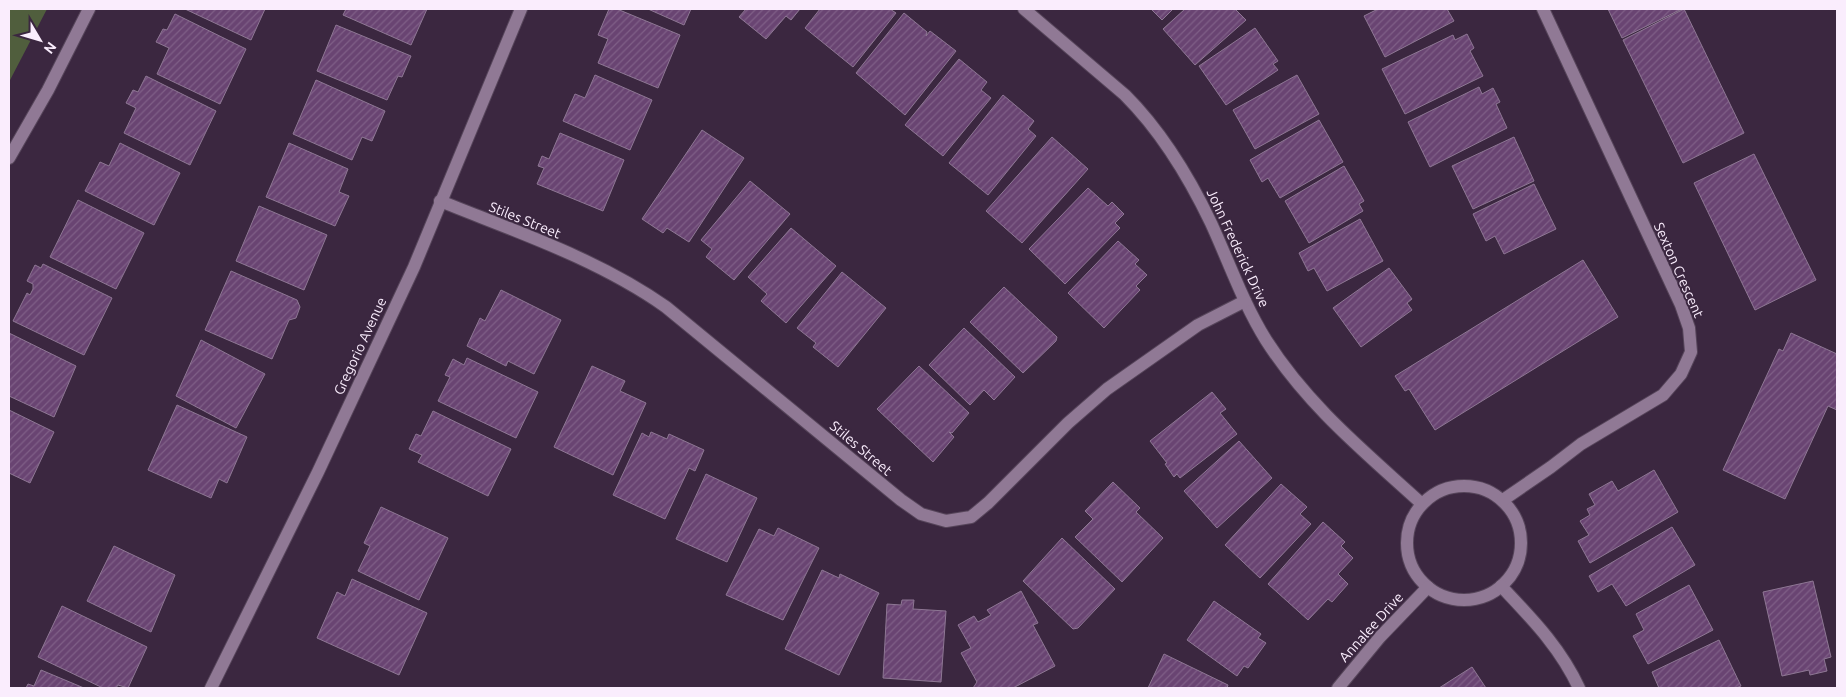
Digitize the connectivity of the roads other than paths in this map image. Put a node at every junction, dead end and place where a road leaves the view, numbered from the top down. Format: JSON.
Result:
{"nodes":[{"id":1,"x":89,"y":9,"type":"edge"},
{"id":2,"x":521,"y":9,"type":"edge"},
{"id":3,"x":1024,"y":9,"type":"edge"},
{"id":4,"x":1543,"y":9,"type":"edge"},
{"id":5,"x":9,"y":158,"type":"edge"},
{"id":6,"x":440,"y":201,"type":"junction"},
{"id":7,"x":1245,"y":300,"type":"junction"},
{"id":8,"x":1503,"y":500,"type":"junction"},
{"id":9,"x":1422,"y":504,"type":"junction"},
{"id":10,"x":1501,"y":586,"type":"junction"},
{"id":11,"x":1428,"y":587,"type":"junction"},
{"id":12,"x":211,"y":688,"type":"edge"},
{"id":13,"x":1338,"y":688,"type":"edge"},
{"id":14,"x":1579,"y":688,"type":"edge"}],
"edges":[{"from":1,"to":5,"type":"street"},
{"from":2,"to":6,"type":"street","name":"Gregorio Avenue"},
{"from":3,"to":7,"type":"street","name":"John Frederick Drive"},
{"from":4,"to":8,"type":"street","name":"Sexton Crescent"},
{"from":6,"to":7,"type":"street","name":"Stiles Street"},
{"from":6,"to":12,"type":"street","name":"Gregorio Avenue"},
{"from":7,"to":9,"type":"street","name":"John Frederick Drive"},
{"from":8,"to":9,"type":"street"},
{"from":8,"to":10,"type":"street"},
{"from":9,"to":11,"type":"street"},
{"from":10,"to":11,"type":"street"},
{"from":10,"to":14,"type":"street"},
{"from":11,"to":13,"type":"street","name":"Annalee Drive"}]}
